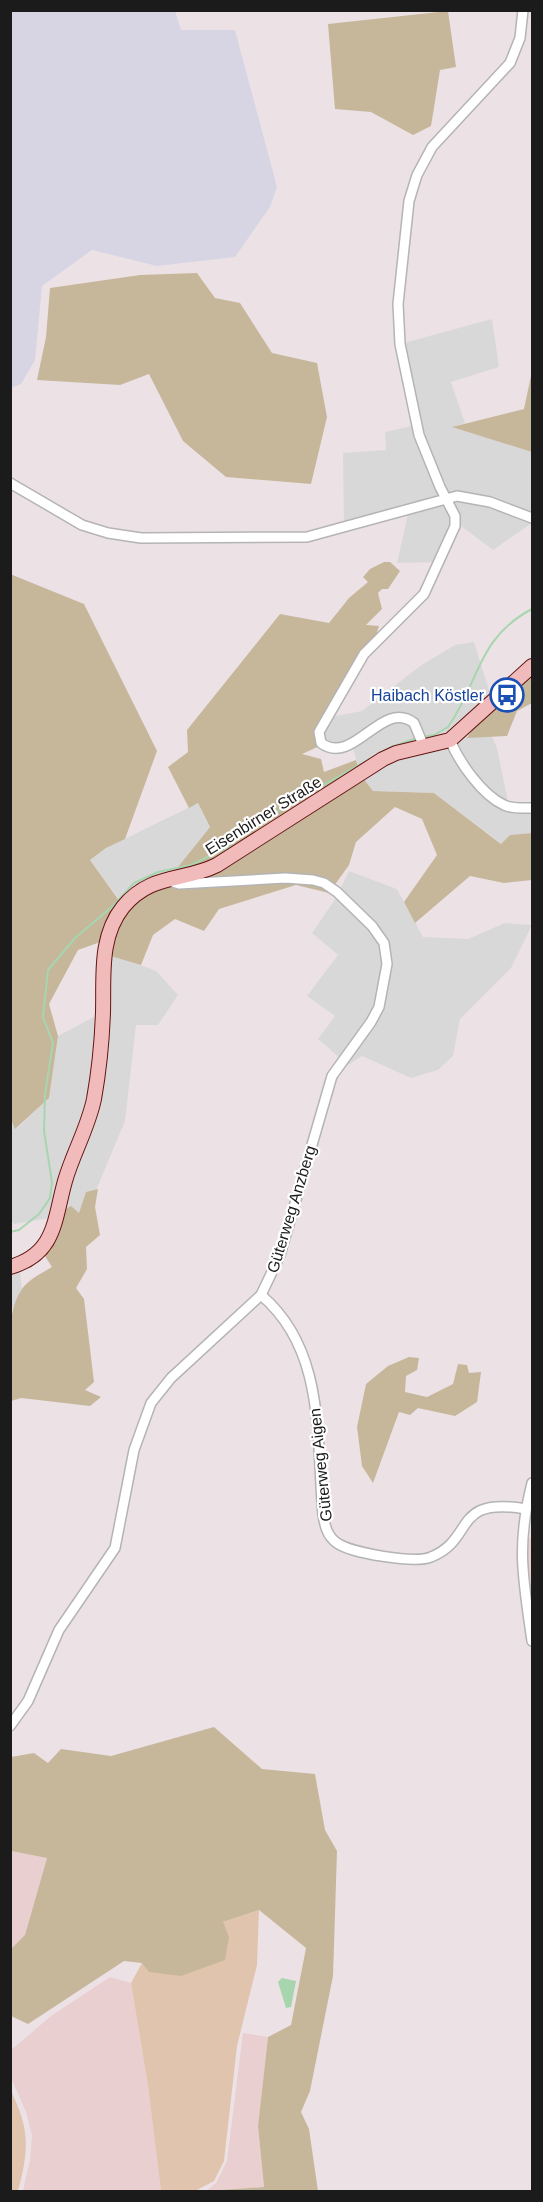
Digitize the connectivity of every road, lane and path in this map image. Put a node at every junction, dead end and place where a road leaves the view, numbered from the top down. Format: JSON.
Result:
{"nodes":[{"id":1,"x":523,"y":10,"type":"edge"},
{"id":2,"x":10,"y":483,"type":"edge"},
{"id":3,"x":445,"y":498,"type":"junction"},
{"id":4,"x":532,"y":518,"type":"edge"},
{"id":5,"x":532,"y":666,"type":"edge"},
{"id":6,"x":450,"y":740,"type":"junction"},
{"id":7,"x":422,"y":741,"type":"junction"},
{"id":8,"x":532,"y":808,"type":"edge"},
{"id":9,"x":170,"y":877,"type":"junction"},
{"id":10,"x":10,"y":1267,"type":"edge"},
{"id":11,"x":261,"y":1295,"type":"junction"},
{"id":12,"x":532,"y":1483,"type":"edge"},
{"id":13,"x":526,"y":1509,"type":"junction"},
{"id":14,"x":532,"y":1641,"type":"edge"},
{"id":15,"x":10,"y":1726,"type":"edge"}],
"edges":[{"from":1,"to":3,"type":"street"},
{"from":2,"to":3,"type":"street"},
{"from":3,"to":4,"type":"street"},
{"from":3,"to":7,"type":"street"},
{"from":5,"to":6,"type":"main road","name":"Eisenbirner Straße"},
{"from":6,"to":7,"type":"main road","name":"Eisenbirner Straße"},
{"from":6,"to":8,"type":"street"},
{"from":7,"to":9,"type":"main road","name":"Eisenbirner Straße"},
{"from":9,"to":10,"type":"main road","name":"Eisenbirner Straße"},
{"from":9,"to":11,"type":"street","name":"Güterweg Anzberg"},
{"from":11,"to":13,"type":"street","name":"Güterweg Aigen"},
{"from":11,"to":15,"type":"street","name":"Güterweg Anzberg"},
{"from":12,"to":13,"type":"street"},
{"from":13,"to":14,"type":"street"}]}
